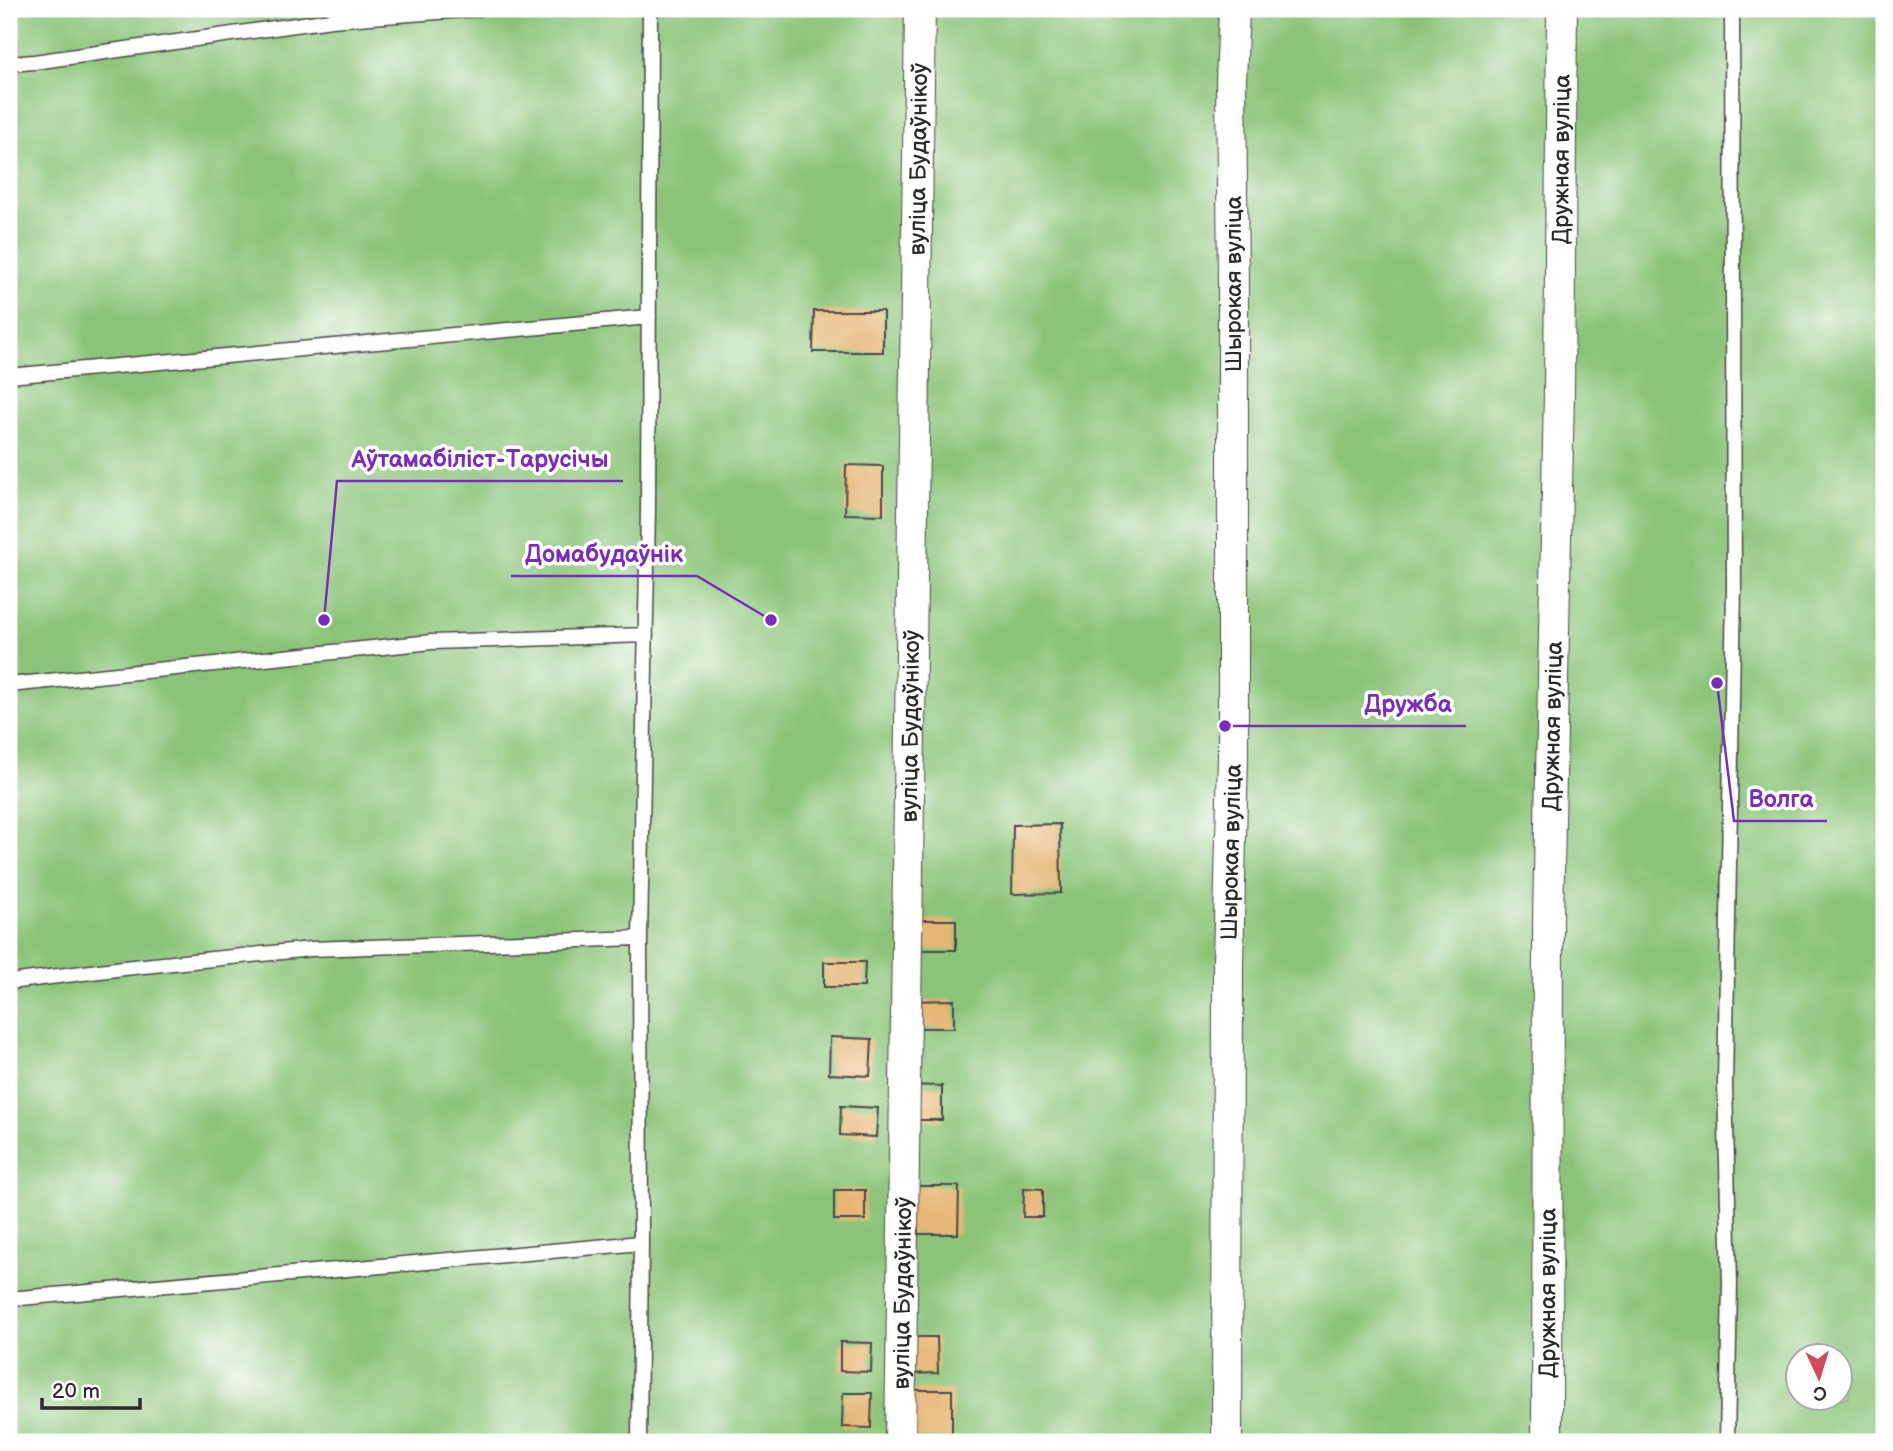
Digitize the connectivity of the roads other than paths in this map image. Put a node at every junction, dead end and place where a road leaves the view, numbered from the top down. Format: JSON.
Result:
{"nodes":[{"id":1,"x":478,"y":9,"type":"edge"},
{"id":2,"x":650,"y":9,"type":"edge"},
{"id":3,"x":920,"y":9,"type":"edge"},
{"id":4,"x":1234,"y":9,"type":"edge"},
{"id":5,"x":1562,"y":9,"type":"edge"},
{"id":6,"x":1732,"y":9,"type":"edge"},
{"id":7,"x":9,"y":64,"type":"edge"},
{"id":8,"x":649,"y":317,"type":"junction"},
{"id":9,"x":9,"y":376,"type":"edge"},
{"id":10,"x":646,"y":635,"type":"junction"},
{"id":11,"x":9,"y":685,"type":"edge"},
{"id":12,"x":640,"y":938,"type":"junction"},
{"id":13,"x":9,"y":982,"type":"edge"},
{"id":14,"x":641,"y":1243,"type":"junction"},
{"id":15,"x":9,"y":1299,"type":"edge"},
{"id":16,"x":639,"y":1442,"type":"edge"},
{"id":17,"x":900,"y":1442,"type":"edge"},
{"id":18,"x":1227,"y":1442,"type":"edge"},
{"id":19,"x":1547,"y":1442,"type":"edge"},
{"id":20,"x":1727,"y":1442,"type":"edge"}],
"edges":[{"from":1,"to":7,"type":"lane"},
{"from":2,"to":8,"type":"lane"},
{"from":3,"to":17,"type":"street","name":"вуліца Будаўнікоў"},
{"from":4,"to":18,"type":"street","name":"Шырокая вуліца"},
{"from":5,"to":19,"type":"street","name":"Дружная вуліца"},
{"from":6,"to":20,"type":"lane"},
{"from":8,"to":9,"type":"lane"},
{"from":8,"to":10,"type":"lane"},
{"from":10,"to":11,"type":"lane"},
{"from":10,"to":12,"type":"lane"},
{"from":12,"to":13,"type":"lane"},
{"from":12,"to":14,"type":"lane"},
{"from":14,"to":15,"type":"lane"},
{"from":14,"to":16,"type":"lane"}]}
